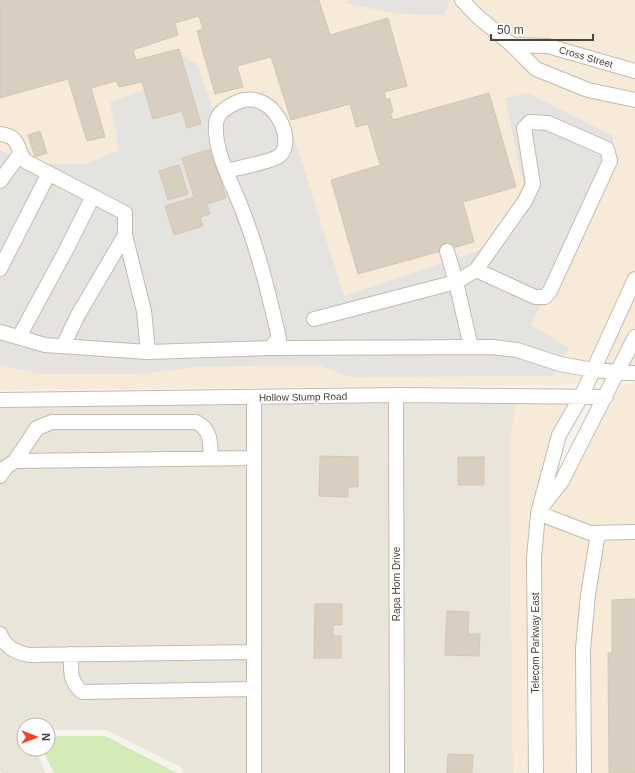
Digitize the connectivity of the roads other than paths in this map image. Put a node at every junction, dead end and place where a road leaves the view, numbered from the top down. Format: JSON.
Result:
{"nodes":[{"id":1,"x":462,"y":0,"type":"edge"},
{"id":2,"x":512,"y":45,"type":"junction"},
{"id":3,"x":635,"y":71,"type":"edge"},
{"id":4,"x":635,"y":100,"type":"edge"},
{"id":5,"x":0,"y":134,"type":"edge"},
{"id":6,"x":20,"y":154,"type":"junction"},
{"id":7,"x":226,"y":171,"type":"junction"},
{"id":8,"x":49,"y":173,"type":"junction"},
{"id":9,"x":0,"y":181,"type":"edge"},
{"id":10,"x":92,"y":196,"type":"junction"},
{"id":11,"x":125,"y":236,"type":"junction"},
{"id":12,"x":447,"y":251,"type":"dead end"},
{"id":13,"x":0,"y":269,"type":"edge"},
{"id":14,"x":476,"y":270,"type":"junction"},
{"id":15,"x":635,"y":279,"type":"edge"},
{"id":16,"x":456,"y":282,"type":"junction"},
{"id":17,"x":314,"y":319,"type":"dead end"},
{"id":18,"x":0,"y":332,"type":"edge"},
{"id":19,"x":19,"y":337,"type":"junction"},
{"id":20,"x":635,"y":337,"type":"edge"},
{"id":21,"x":63,"y":346,"type":"junction"},
{"id":22,"x":471,"y":347,"type":"junction"},
{"id":23,"x":270,"y":348,"type":"junction"},
{"id":24,"x":148,"y":352,"type":"junction"},
{"id":25,"x":593,"y":370,"type":"junction"},
{"id":26,"x":620,"y":371,"type":"junction"},
{"id":27,"x":635,"y":373,"type":"edge"},
{"id":28,"x":396,"y":395,"type":"junction"},
{"id":29,"x":254,"y":397,"type":"junction"},
{"id":30,"x":581,"y":397,"type":"junction"},
{"id":31,"x":606,"y":397,"type":"junction"},
{"id":32,"x":0,"y":400,"type":"edge"},
{"id":33,"x":254,"y":458,"type":"junction"},
{"id":34,"x":211,"y":459,"type":"junction"},
{"id":35,"x":15,"y":461,"type":"junction"},
{"id":36,"x":0,"y":476,"type":"edge"},
{"id":37,"x":538,"y":513,"type":"junction"},
{"id":38,"x":635,"y":532,"type":"edge"},
{"id":39,"x":598,"y":533,"type":"junction"},
{"id":40,"x":0,"y":634,"type":"edge"},
{"id":41,"x":254,"y":652,"type":"junction"},
{"id":42,"x":71,"y":654,"type":"junction"},
{"id":43,"x":254,"y":689,"type":"junction"},
{"id":44,"x":254,"y":773,"type":"edge"},
{"id":45,"x":397,"y":773,"type":"edge"},
{"id":46,"x":536,"y":773,"type":"edge"},
{"id":47,"x":584,"y":773,"type":"edge"}],
"edges":[{"from":1,"to":2,"type":"street"},
{"from":2,"to":3,"type":"street","name":"Cross Street"},
{"from":2,"to":4,"type":"street"},
{"from":5,"to":6,"type":"street"},
{"from":6,"to":8,"type":"street"},
{"from":6,"to":9,"type":"street"},
{"from":7,"to":7,"type":"street"},
{"from":7,"to":23,"type":"street"},
{"from":8,"to":10,"type":"street"},
{"from":8,"to":13,"type":"street"},
{"from":10,"to":11,"type":"street"},
{"from":10,"to":19,"type":"street"},
{"from":11,"to":21,"type":"street"},
{"from":11,"to":24,"type":"street"},
{"from":12,"to":16,"type":"street"},
{"from":14,"to":14,"type":"street"},
{"from":14,"to":16,"type":"street"},
{"from":15,"to":25,"type":"street","name":"Telecom Parkway East"},
{"from":16,"to":17,"type":"street"},
{"from":16,"to":22,"type":"street"},
{"from":18,"to":19,"type":"street"},
{"from":19,"to":21,"type":"street"},
{"from":20,"to":26,"type":"street"},
{"from":21,"to":24,"type":"street"},
{"from":22,"to":23,"type":"street"},
{"from":22,"to":25,"type":"street"},
{"from":23,"to":24,"type":"street"},
{"from":25,"to":26,"type":"street"},
{"from":25,"to":30,"type":"street","name":"Telecom Parkway East"},
{"from":26,"to":27,"type":"street"},
{"from":26,"to":31,"type":"street"},
{"from":28,"to":29,"type":"street","name":"Hollow Stump Road"},
{"from":28,"to":30,"type":"street","name":"Hollow Stump Road"},
{"from":28,"to":45,"type":"street","name":"Rapa Horn Drive"},
{"from":29,"to":32,"type":"street","name":"Hollow Stump Road"},
{"from":29,"to":33,"type":"street"},
{"from":30,"to":31,"type":"street","name":"Hollow Stump Road"},
{"from":30,"to":37,"type":"street","name":"Telecom Parkway East"},
{"from":31,"to":37,"type":"street"},
{"from":33,"to":34,"type":"street"},
{"from":33,"to":41,"type":"street"},
{"from":34,"to":35,"type":"street"},
{"from":34,"to":35,"type":"street"},
{"from":35,"to":36,"type":"street"},
{"from":37,"to":39,"type":"street"},
{"from":37,"to":46,"type":"street","name":"Telecom Parkway East"},
{"from":38,"to":39,"type":"street"},
{"from":39,"to":47,"type":"street"},
{"from":40,"to":42,"type":"street"},
{"from":41,"to":42,"type":"street"},
{"from":41,"to":43,"type":"street"},
{"from":42,"to":43,"type":"street"},
{"from":43,"to":44,"type":"street"}]}
